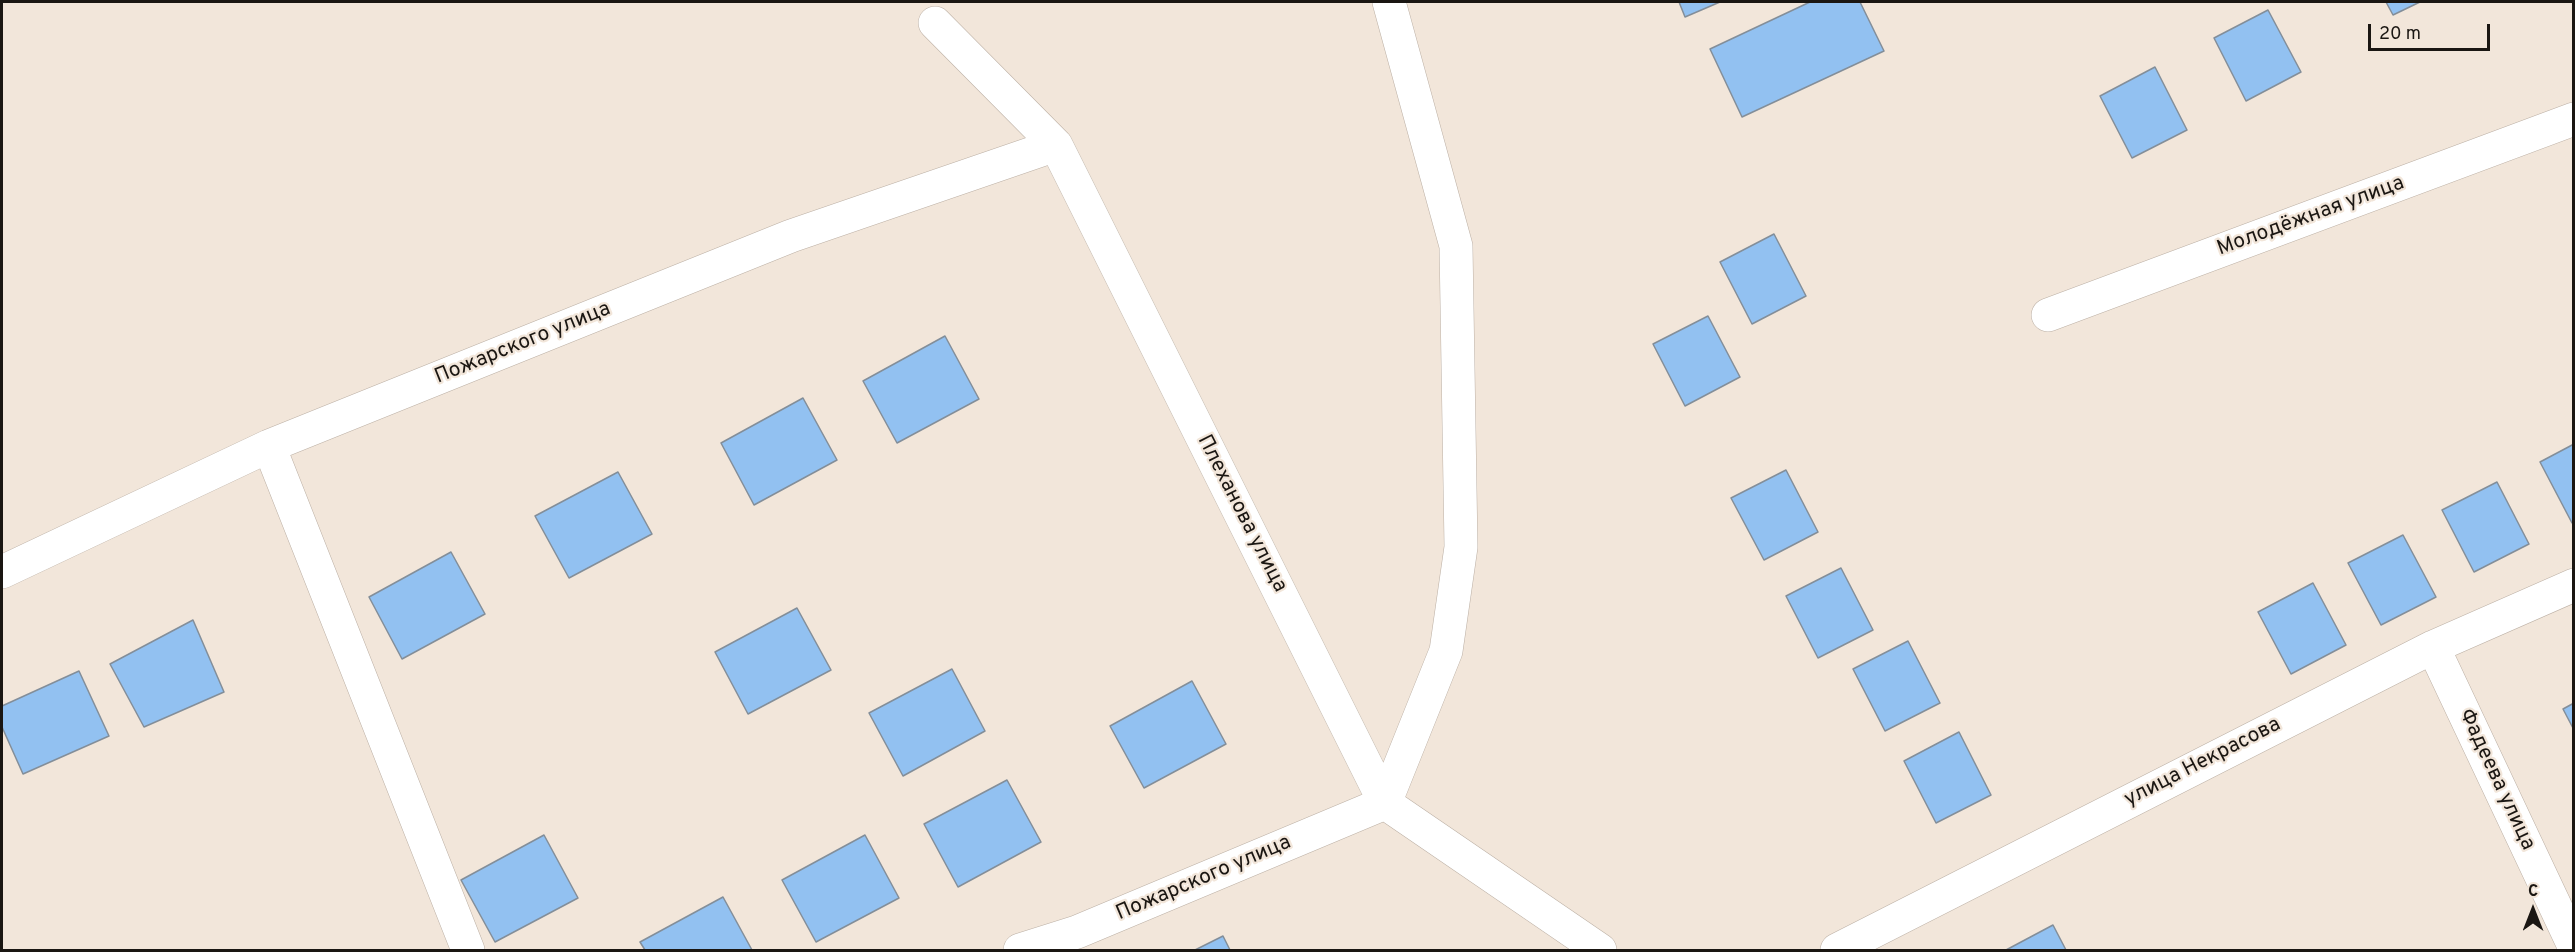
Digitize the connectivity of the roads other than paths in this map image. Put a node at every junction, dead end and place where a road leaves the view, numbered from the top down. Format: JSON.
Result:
{"nodes":[{"id":1,"x":1389,"y":2,"type":"edge"},
{"id":2,"x":935,"y":23,"type":"dead end"},
{"id":3,"x":2574,"y":119,"type":"edge"},
{"id":4,"x":1056,"y":145,"type":"junction"},
{"id":5,"x":2049,"y":315,"type":"dead end"},
{"id":6,"x":269,"y":446,"type":"junction"},
{"id":7,"x":2,"y":572,"type":"edge"},
{"id":8,"x":2574,"y":585,"type":"edge"},
{"id":9,"x":2433,"y":647,"type":"junction"},
{"id":10,"x":1385,"y":803,"type":"junction"},
{"id":11,"x":1081,"y":941,"type":"edge"},
{"id":12,"x":2574,"y":946,"type":"edge"},
{"id":13,"x":468,"y":951,"type":"edge"},
{"id":14,"x":1020,"y":951,"type":"edge"},
{"id":15,"x":1600,"y":951,"type":"edge"},
{"id":16,"x":1837,"y":951,"type":"edge"}],
"edges":[{"from":1,"to":10,"type":"street"},
{"from":2,"to":4,"type":"street","name":"Плеханова улица"},
{"from":3,"to":5,"type":"street","name":"Молодёжная улица"},
{"from":4,"to":6,"type":"street","name":"Пожарского улица"},
{"from":4,"to":10,"type":"street","name":"Плеханова улица"},
{"from":6,"to":7,"type":"street","name":"Пожарского улица"},
{"from":6,"to":13,"type":"street"},
{"from":8,"to":9,"type":"street","name":"улица Некрасова"},
{"from":9,"to":12,"type":"street","name":"Фадеева улица"},
{"from":9,"to":16,"type":"street","name":"улица Некрасова"},
{"from":10,"to":11,"type":"street","name":"Пожарского улица"},
{"from":10,"to":15,"type":"street","name":"Плеханова улица"},
{"from":11,"to":14,"type":"street","name":"Пожарского улица"}]}
